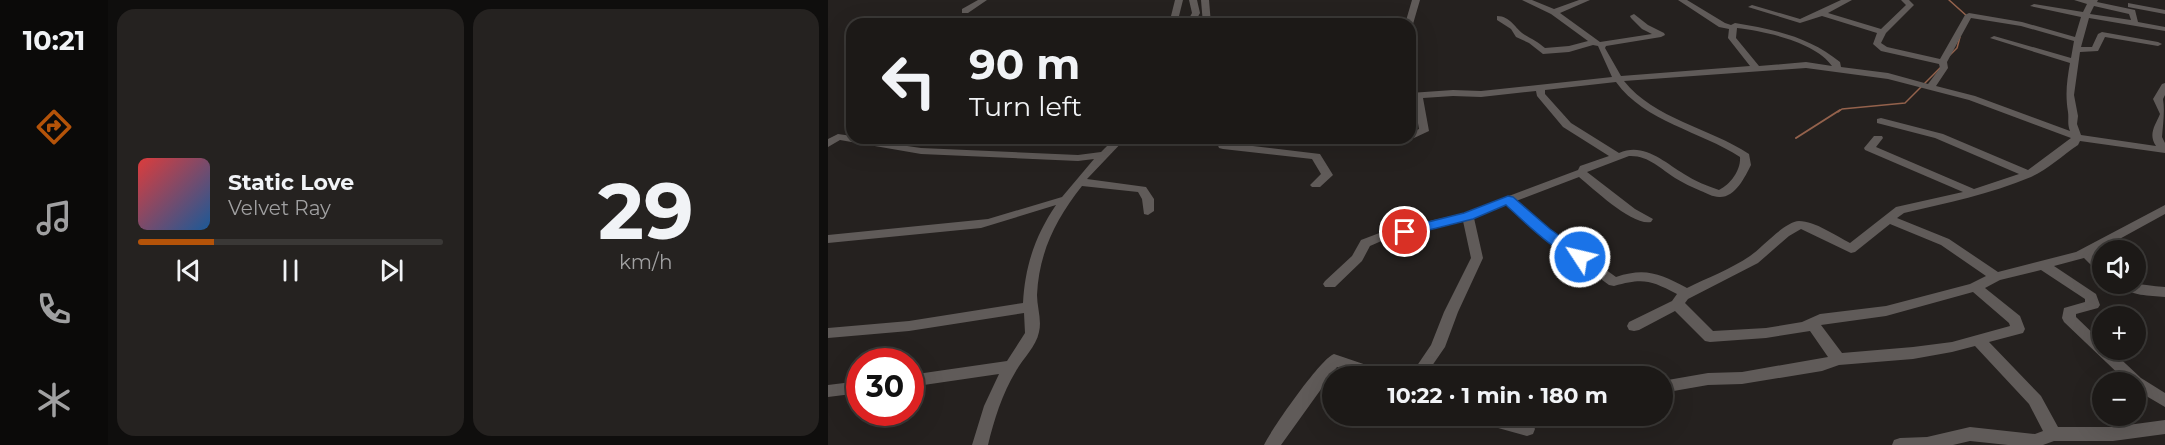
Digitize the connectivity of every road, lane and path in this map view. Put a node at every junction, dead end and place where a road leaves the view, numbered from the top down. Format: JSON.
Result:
{"nodes":[{"id":1,"x":983,"y":0,"type":"edge"},
{"id":2,"x":1179,"y":0,"type":"edge"},
{"id":3,"x":1193,"y":0,"type":"edge"},
{"id":4,"x":1205,"y":0,"type":"edge"},
{"id":5,"x":1416,"y":0,"type":"edge"},
{"id":6,"x":1526,"y":0,"type":"edge"},
{"id":7,"x":1586,"y":0,"type":"edge"},
{"id":8,"x":1682,"y":0,"type":"edge"},
{"id":9,"x":1848,"y":0,"type":"edge"},
{"id":10,"x":1905,"y":0,"type":"edge"},
{"id":11,"x":2078,"y":0,"type":"edge"},
{"id":12,"x":2093,"y":2,"type":"edge"},
{"id":13,"x":2130,"y":5,"type":"edge"},
{"id":14,"x":2034,"y":6,"type":"dead end"},
{"id":15,"x":966,"y":11,"type":"dead end"},
{"id":16,"x":1554,"y":12,"type":"junction"},
{"id":17,"x":2165,"y":12,"type":"edge"},
{"id":18,"x":1820,"y":13,"type":"junction"},
{"id":19,"x":2086,"y":14,"type":"junction"},
{"id":20,"x":1743,"y":15,"type":"edge"},
{"id":21,"x":1634,"y":16,"type":"dead end"},
{"id":22,"x":1174,"y":18,"type":"edge"},
{"id":23,"x":1193,"y":18,"type":"edge"},
{"id":24,"x":1206,"y":18,"type":"edge"},
{"id":25,"x":1410,"y":18,"type":"edge"},
{"id":26,"x":1500,"y":18,"type":"dead end"},
{"id":27,"x":2132,"y":22,"type":"junction"},
{"id":28,"x":2165,"y":28,"type":"edge"},
{"id":29,"x":1882,"y":32,"type":"junction"},
{"id":30,"x":1994,"y":38,"type":"dead end"},
{"id":31,"x":1598,"y":44,"type":"junction"},
{"id":32,"x":2158,"y":44,"type":"dead end"},
{"id":33,"x":2077,"y":45,"type":"junction"},
{"id":34,"x":1943,"y":62,"type":"junction"},
{"id":35,"x":2075,"y":62,"type":"junction"},
{"id":36,"x":1756,"y":68,"type":"junction"},
{"id":37,"x":1836,"y":68,"type":"junction"},
{"id":38,"x":1619,"y":79,"type":"junction"},
{"id":39,"x":1541,"y":87,"type":"junction"},
{"id":40,"x":1930,"y":87,"type":"junction"},
{"id":41,"x":2164,"y":87,"type":"edge"},
{"id":42,"x":1416,"y":96,"type":"edge"},
{"id":43,"x":1416,"y":103,"type":"edge"},
{"id":44,"x":1881,"y":121,"type":"dead end"},
{"id":45,"x":1416,"y":134,"type":"edge"},
{"id":46,"x":833,"y":136,"type":"edge"},
{"id":47,"x":2077,"y":137,"type":"junction"},
{"id":48,"x":1878,"y":138,"type":"dead end"},
{"id":49,"x":828,"y":144,"type":"edge"},
{"id":50,"x":880,"y":144,"type":"edge"},
{"id":51,"x":1115,"y":144,"type":"edge"},
{"id":52,"x":1221,"y":144,"type":"edge"},
{"id":53,"x":2165,"y":148,"type":"edge"},
{"id":54,"x":1103,"y":155,"type":"junction"},
{"id":55,"x":1618,"y":157,"type":"junction"},
{"id":56,"x":1581,"y":172,"type":"junction"},
{"id":57,"x":2030,"y":174,"type":"junction"},
{"id":58,"x":1080,"y":182,"type":"junction"},
{"id":59,"x":1316,"y":185,"type":"dead end"},
{"id":60,"x":1975,"y":193,"type":"junction"},
{"id":61,"x":1066,"y":199,"type":"junction"},
{"id":62,"x":1508,"y":200,"type":"junction"},
{"id":63,"x":2165,"y":209,"type":"edge"},
{"id":64,"x":1148,"y":211,"type":"dead end"},
{"id":65,"x":1468,"y":216,"type":"junction"},
{"id":66,"x":1647,"y":219,"type":"dead end"},
{"id":67,"x":1889,"y":219,"type":"junction"},
{"id":68,"x":828,"y":239,"type":"edge"},
{"id":69,"x":2085,"y":252,"type":"junction"},
{"id":70,"x":2092,"y":259,"type":"edge"},
{"id":71,"x":2043,"y":265,"type":"junction"},
{"id":72,"x":1996,"y":277,"type":"junction"},
{"id":73,"x":1330,"y":284,"type":"dead end"},
{"id":74,"x":1975,"y":287,"type":"junction"},
{"id":75,"x":2146,"y":291,"type":"edge"},
{"id":76,"x":2165,"y":292,"type":"edge"},
{"id":77,"x":1687,"y":294,"type":"junction"},
{"id":78,"x":1677,"y":304,"type":"junction"},
{"id":79,"x":1030,"y":307,"type":"junction"},
{"id":80,"x":1812,"y":323,"type":"junction"},
{"id":81,"x":1634,"y":326,"type":"dead end"},
{"id":82,"x":828,"y":333,"type":"edge"},
{"id":83,"x":1978,"y":340,"type":"junction"},
{"id":84,"x":1838,"y":359,"type":"junction"},
{"id":85,"x":1011,"y":366,"type":"junction"},
{"id":86,"x":1328,"y":366,"type":"edge"},
{"id":87,"x":1352,"y":366,"type":"edge"},
{"id":88,"x":1424,"y":366,"type":"edge"},
{"id":89,"x":1322,"y":373,"type":"edge"},
{"id":90,"x":924,"y":379,"type":"edge"},
{"id":91,"x":1673,"y":385,"type":"edge"},
{"id":92,"x":846,"y":389,"type":"edge"},
{"id":93,"x":828,"y":391,"type":"edge"},
{"id":94,"x":2165,"y":401,"type":"edge"},
{"id":95,"x":1516,"y":426,"type":"edge"},
{"id":96,"x":2165,"y":427,"type":"edge"},
{"id":97,"x":1527,"y":429,"type":"dead end"},
{"id":98,"x":2053,"y":434,"type":"junction"},
{"id":99,"x":2119,"y":440,"type":"edge"},
{"id":100,"x":980,"y":445,"type":"edge"},
{"id":101,"x":1272,"y":445,"type":"edge"},
{"id":102,"x":1899,"y":445,"type":"edge"}],
"edges":[{"from":1,"to":15,"type":"street"},
{"from":2,"to":22,"type":"street"},
{"from":3,"to":23,"type":"street"},
{"from":4,"to":24,"type":"street"},
{"from":5,"to":25,"type":"street"},
{"from":6,"to":16,"type":"street"},
{"from":7,"to":16,"type":"street"},
{"from":8,"to":20,"type":"street"},
{"from":9,"to":18,"type":"street"},
{"from":10,"to":29,"type":"street"},
{"from":11,"to":12,"type":"street"},
{"from":12,"to":13,"type":"street"},
{"from":12,"to":19,"type":"street"},
{"from":13,"to":17,"type":"street"},
{"from":13,"to":27,"type":"street"},
{"from":14,"to":19,"type":"street"},
{"from":16,"to":31,"type":"street"},
{"from":18,"to":20,"type":"street"},
{"from":18,"to":29,"type":"street"},
{"from":19,"to":27,"type":"street"},
{"from":19,"to":33,"type":"street"},
{"from":20,"to":36,"type":"street"},
{"from":20,"to":37,"type":"street"},
{"from":21,"to":31,"type":"street"},
{"from":26,"to":31,"type":"street"},
{"from":27,"to":28,"type":"street"},
{"from":29,"to":34,"type":"street"},
{"from":30,"to":35,"type":"street"},
{"from":31,"to":38,"type":"street"},
{"from":32,"to":33,"type":"street"},
{"from":33,"to":34,"type":"street"},
{"from":33,"to":35,"type":"street"},
{"from":34,"to":40,"type":"street"},
{"from":35,"to":47,"type":"street"},
{"from":36,"to":37,"type":"street"},
{"from":36,"to":38,"type":"street"},
{"from":37,"to":40,"type":"street"},
{"from":38,"to":39,"type":"street"},
{"from":38,"to":55,"type":"street"},
{"from":39,"to":42,"type":"street"},
{"from":39,"to":55,"type":"street"},
{"from":40,"to":47,"type":"street"},
{"from":41,"to":53,"type":"street"},
{"from":43,"to":45,"type":"street"},
{"from":44,"to":57,"type":"street"},
{"from":46,"to":49,"type":"street"},
{"from":47,"to":53,"type":"street"},
{"from":47,"to":57,"type":"street"},
{"from":48,"to":60,"type":"street"},
{"from":50,"to":54,"type":"street"},
{"from":51,"to":54,"type":"street"},
{"from":52,"to":59,"type":"street"},
{"from":54,"to":58,"type":"street"},
{"from":55,"to":56,"type":"street"},
{"from":56,"to":62,"type":"street"},
{"from":56,"to":66,"type":"street"},
{"from":57,"to":60,"type":"street"},
{"from":58,"to":61,"type":"street"},
{"from":58,"to":64,"type":"street"},
{"from":60,"to":67,"type":"street"},
{"from":61,"to":68,"type":"street"},
{"from":61,"to":79,"type":"street"},
{"from":62,"to":65,"type":"street"},
{"from":62,"to":77,"type":"street"},
{"from":63,"to":69,"type":"street"},
{"from":65,"to":73,"type":"street"},
{"from":65,"to":88,"type":"street"},
{"from":67,"to":72,"type":"street"},
{"from":67,"to":77,"type":"street"},
{"from":69,"to":70,"type":"street"},
{"from":69,"to":71,"type":"street"},
{"from":71,"to":72,"type":"street"},
{"from":71,"to":94,"type":"street"},
{"from":72,"to":74,"type":"street"},
{"from":74,"to":80,"type":"street"},
{"from":74,"to":83,"type":"street"},
{"from":75,"to":76,"type":"street"},
{"from":77,"to":78,"type":"street"},
{"from":78,"to":80,"type":"street"},
{"from":78,"to":81,"type":"street"},
{"from":79,"to":82,"type":"street"},
{"from":79,"to":85,"type":"street"},
{"from":80,"to":84,"type":"street"},
{"from":83,"to":84,"type":"street"},
{"from":83,"to":98,"type":"street"},
{"from":84,"to":91,"type":"street"},
{"from":85,"to":90,"type":"street"},
{"from":85,"to":100,"type":"street"},
{"from":86,"to":87,"type":"street"},
{"from":89,"to":101,"type":"street"},
{"from":92,"to":93,"type":"street"},
{"from":95,"to":97,"type":"street"},
{"from":96,"to":99,"type":"street"},
{"from":98,"to":99,"type":"street"},
{"from":98,"to":102,"type":"street"}]}
